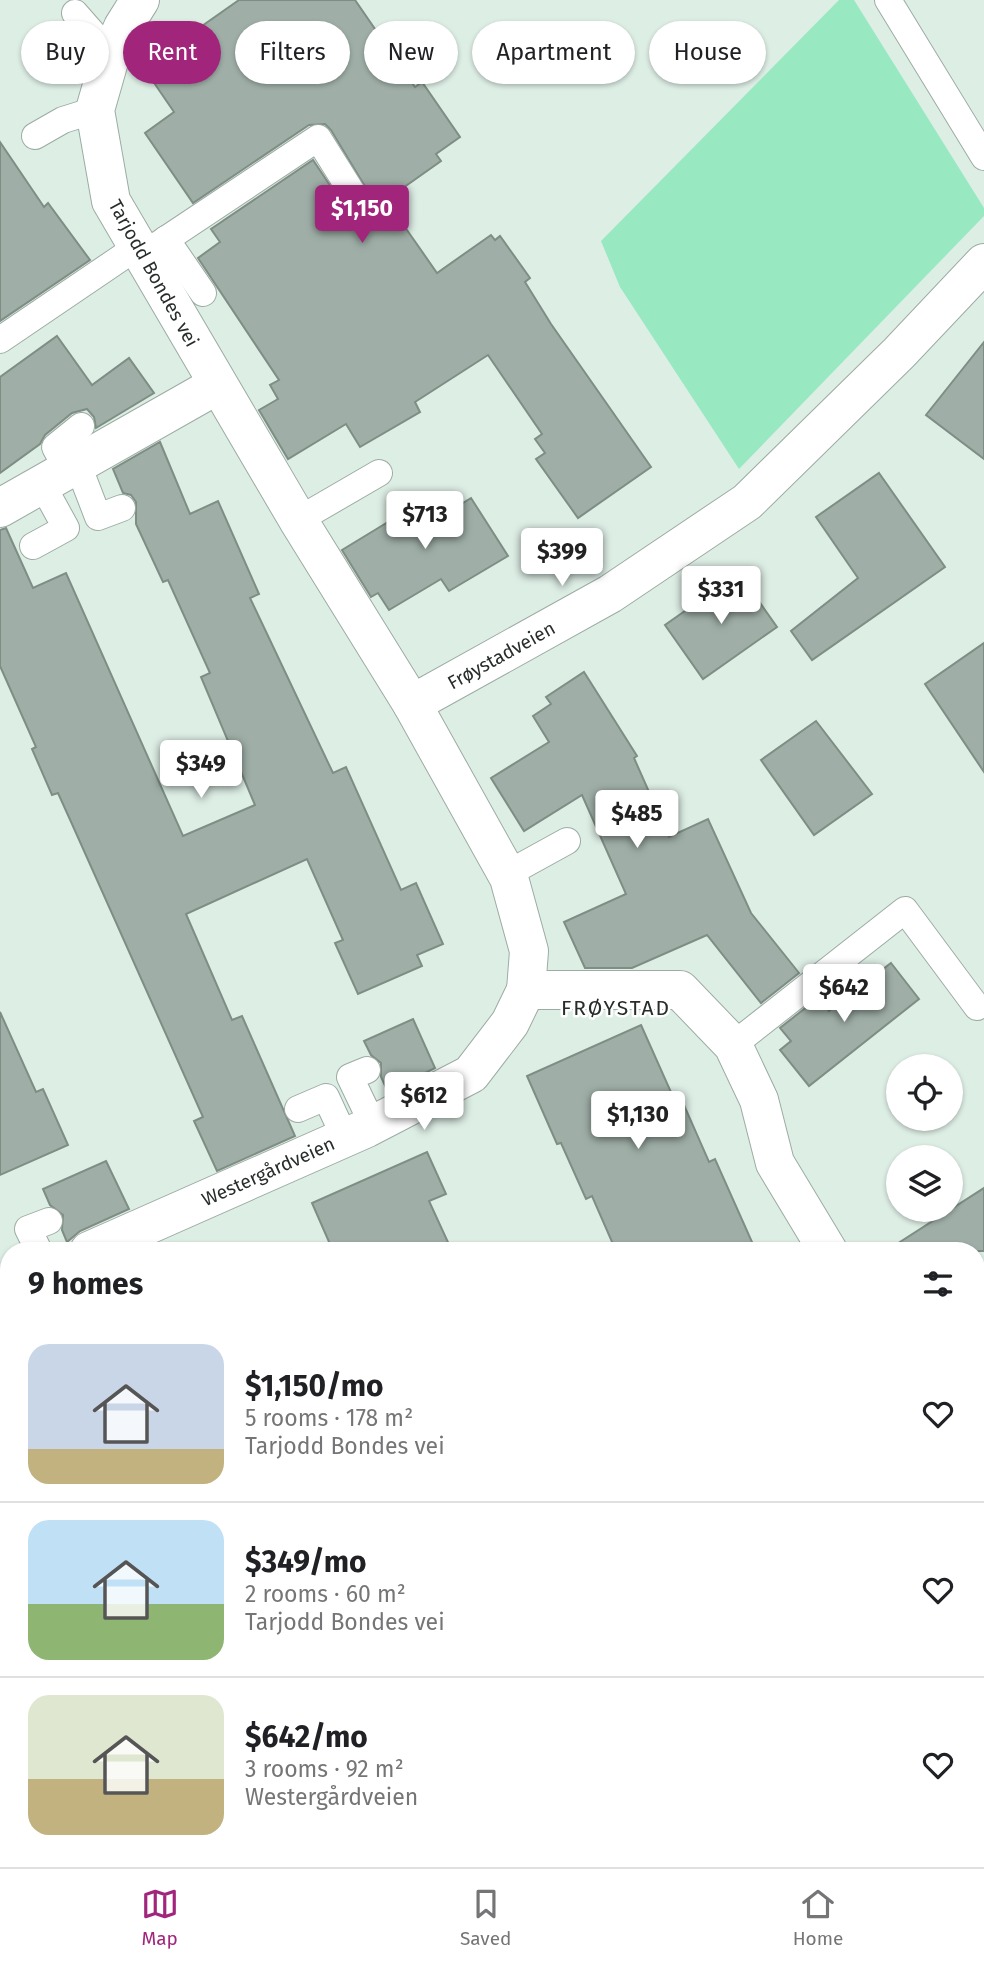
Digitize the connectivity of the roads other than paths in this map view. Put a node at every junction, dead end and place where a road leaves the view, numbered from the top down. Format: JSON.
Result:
{"nodes":[{"id":1,"x":140,"y":0,"type":"edge"},
{"id":2,"x":888,"y":0,"type":"edge"},
{"id":3,"x":75,"y":13,"type":"dead end"},
{"id":4,"x":111,"y":54,"type":"junction"},
{"id":5,"x":95,"y":110,"type":"junction"},
{"id":6,"x":35,"y":136,"type":"dead end"},
{"id":7,"x":983,"y":154,"type":"edge"},
{"id":8,"x":353,"y":194,"type":"dead end"},
{"id":9,"x":148,"y":247,"type":"junction"},
{"id":10,"x":984,"y":262,"type":"edge"},
{"id":11,"x":203,"y":293,"type":"dead end"},
{"id":12,"x":0,"y":340,"type":"edge"},
{"id":13,"x":217,"y":385,"type":"junction"},
{"id":14,"x":81,"y":426,"type":"dead end"},
{"id":15,"x":379,"y":473,"type":"dead end"},
{"id":16,"x":63,"y":474,"type":"junction"},
{"id":17,"x":0,"y":508,"type":"edge"},
{"id":18,"x":122,"y":508,"type":"dead end"},
{"id":19,"x":298,"y":520,"type":"junction"},
{"id":20,"x":33,"y":547,"type":"dead end"},
{"id":21,"x":412,"y":704,"type":"junction"},
{"id":22,"x":567,"y":841,"type":"dead end"},
{"id":23,"x":507,"y":874,"type":"junction"},
{"id":24,"x":526,"y":990,"type":"junction"},
{"id":25,"x":977,"y":1007,"type":"dead end"},
{"id":26,"x":733,"y":1045,"type":"junction"},
{"id":27,"x":367,"y":1070,"type":"dead end"},
{"id":28,"x":298,"y":1109,"type":"dead end"},
{"id":29,"x":359,"y":1131,"type":"junction"},
{"id":30,"x":49,"y":1221,"type":"dead end"},
{"id":31,"x":34,"y":1242,"type":"edge"},
{"id":32,"x":109,"y":1242,"type":"edge"},
{"id":33,"x":823,"y":1242,"type":"edge"}],
"edges":[{"from":1,"to":4,"type":"street","name":"Tarjodd Bondes vei"},
{"from":2,"to":7,"type":"lane"},
{"from":3,"to":4,"type":"lane"},
{"from":4,"to":5,"type":"street","name":"Tarjodd Bondes vei"},
{"from":5,"to":6,"type":"lane"},
{"from":5,"to":9,"type":"street","name":"Tarjodd Bondes vei"},
{"from":8,"to":9,"type":"lane"},
{"from":9,"to":11,"type":"lane"},
{"from":9,"to":12,"type":"lane"},
{"from":9,"to":13,"type":"street","name":"Tarjodd Bondes vei"},
{"from":10,"to":21,"type":"street","name":"Frøystadveien"},
{"from":13,"to":16,"type":"street"},
{"from":13,"to":19,"type":"street","name":"Tarjodd Bondes vei"},
{"from":14,"to":16,"type":"lane"},
{"from":15,"to":19,"type":"lane"},
{"from":16,"to":17,"type":"street"},
{"from":16,"to":18,"type":"lane"},
{"from":16,"to":20,"type":"lane"},
{"from":19,"to":21,"type":"street","name":"Tarjodd Bondes vei"},
{"from":21,"to":23,"type":"street"},
{"from":22,"to":23,"type":"lane"},
{"from":23,"to":24,"type":"street"},
{"from":24,"to":26,"type":"street"},
{"from":24,"to":29,"type":"street","name":"Westergårdveien"},
{"from":25,"to":26,"type":"lane"},
{"from":26,"to":33,"type":"street"},
{"from":27,"to":29,"type":"lane"},
{"from":28,"to":29,"type":"lane"},
{"from":29,"to":32,"type":"street","name":"Westergårdveien"},
{"from":30,"to":31,"type":"lane"}]}
